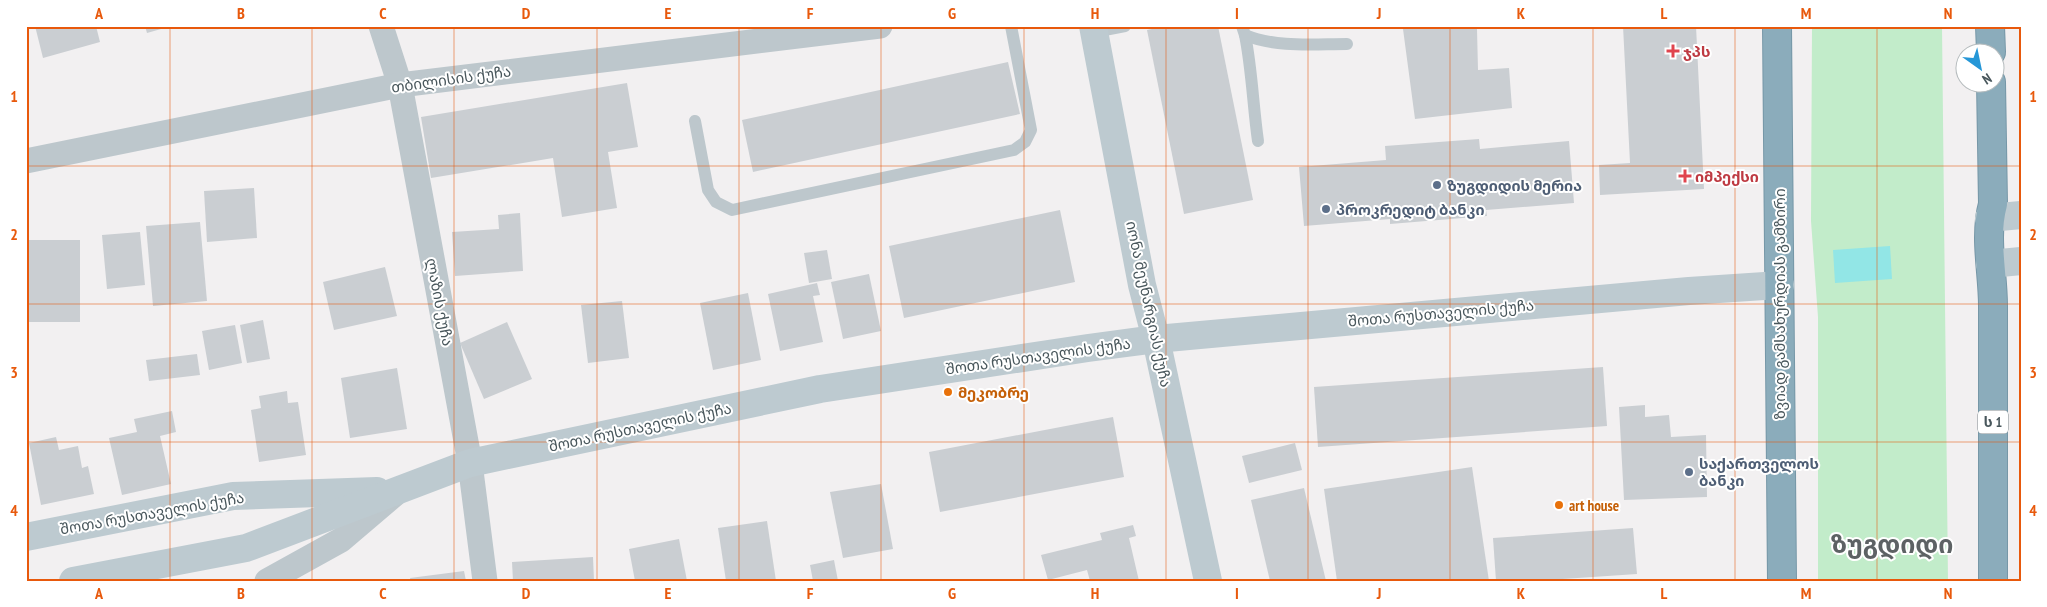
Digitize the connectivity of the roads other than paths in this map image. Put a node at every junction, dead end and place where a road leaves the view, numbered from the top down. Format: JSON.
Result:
{"nodes":[{"id":1,"x":381,"y":26,"type":"edge"},
{"id":2,"x":880,"y":26,"type":"edge"},
{"id":3,"x":1011,"y":26,"type":"edge"},
{"id":4,"x":1125,"y":26,"type":"edge"},
{"id":5,"x":1777,"y":26,"type":"edge"},
{"id":6,"x":1990,"y":26,"type":"edge"},
{"id":7,"x":1093,"y":29,"type":"edge"},
{"id":8,"x":1244,"y":31,"type":"edge"},
{"id":9,"x":1991,"y":42,"type":"edge"},
{"id":10,"x":1347,"y":44,"type":"dead end"},
{"id":11,"x":400,"y":85,"type":"junction"},
{"id":12,"x":1991,"y":92,"type":"edge"},
{"id":13,"x":695,"y":121,"type":"dead end"},
{"id":14,"x":1258,"y":141,"type":"dead end"},
{"id":15,"x":26,"y":161,"type":"edge"},
{"id":16,"x":2021,"y":215,"type":"edge"},
{"id":17,"x":1989,"y":218,"type":"junction"},
{"id":18,"x":2021,"y":261,"type":"edge"},
{"id":19,"x":1990,"y":264,"type":"junction"},
{"id":20,"x":1780,"y":285,"type":"junction"},
{"id":21,"x":1156,"y":340,"type":"junction"},
{"id":22,"x":470,"y":462,"type":"junction"},
{"id":23,"x":399,"y":491,"type":"junction"},
{"id":24,"x":26,"y":537,"type":"edge"},
{"id":25,"x":73,"y":581,"type":"edge"},
{"id":26,"x":267,"y":581,"type":"edge"},
{"id":27,"x":486,"y":581,"type":"edge"},
{"id":28,"x":1208,"y":581,"type":"edge"},
{"id":29,"x":1782,"y":581,"type":"edge"},
{"id":30,"x":1993,"y":581,"type":"edge"}],
"edges":[{"from":1,"to":11,"type":"street","name":"ლაზის ქუჩა"},
{"from":2,"to":11,"type":"street","name":"თბილისის ქუჩა"},
{"from":3,"to":13,"type":"lane"},
{"from":4,"to":7,"type":"lane"},
{"from":5,"to":20,"type":"highway","name":"ზვიად გამსახურდიას გამზირი"},
{"from":6,"to":9,"type":"highway"},
{"from":7,"to":21,"type":"street","name":"იონა მეუნარგიას ქუჩა"},
{"from":8,"to":10,"type":"lane"},
{"from":8,"to":14,"type":"lane"},
{"from":11,"to":15,"type":"street","name":"თბილისის ქუჩა"},
{"from":11,"to":22,"type":"street","name":"ლაზის ქუჩა"},
{"from":12,"to":17,"type":"highway","number":"ს 1"},
{"from":16,"to":17,"type":"street"},
{"from":17,"to":19,"type":"highway","number":"ს 1"},
{"from":18,"to":19,"type":"street"},
{"from":19,"to":30,"type":"highway","number":"ს 1"},
{"from":20,"to":21,"type":"street","name":"შოთა რუსთაველის ქუჩა"},
{"from":20,"to":29,"type":"highway","name":"ზვიად გამსახურდიას გამზირი"},
{"from":21,"to":22,"type":"street","name":"შოთა რუსთაველის ქუჩა"},
{"from":21,"to":28,"type":"street","name":"იონა მეუნარგიას ქუჩა"},
{"from":22,"to":23,"type":"street","name":"შოთა რუსთაველის ქუჩა"},
{"from":22,"to":27,"type":"street","name":"ლაზის ქუჩა"},
{"from":23,"to":24,"type":"street","name":"შოთა რუსთაველის ქუჩა"},
{"from":23,"to":25,"type":"street","name":"შოთა რუსთაველის ქუჩა"},
{"from":23,"to":26,"type":"street"}]}
